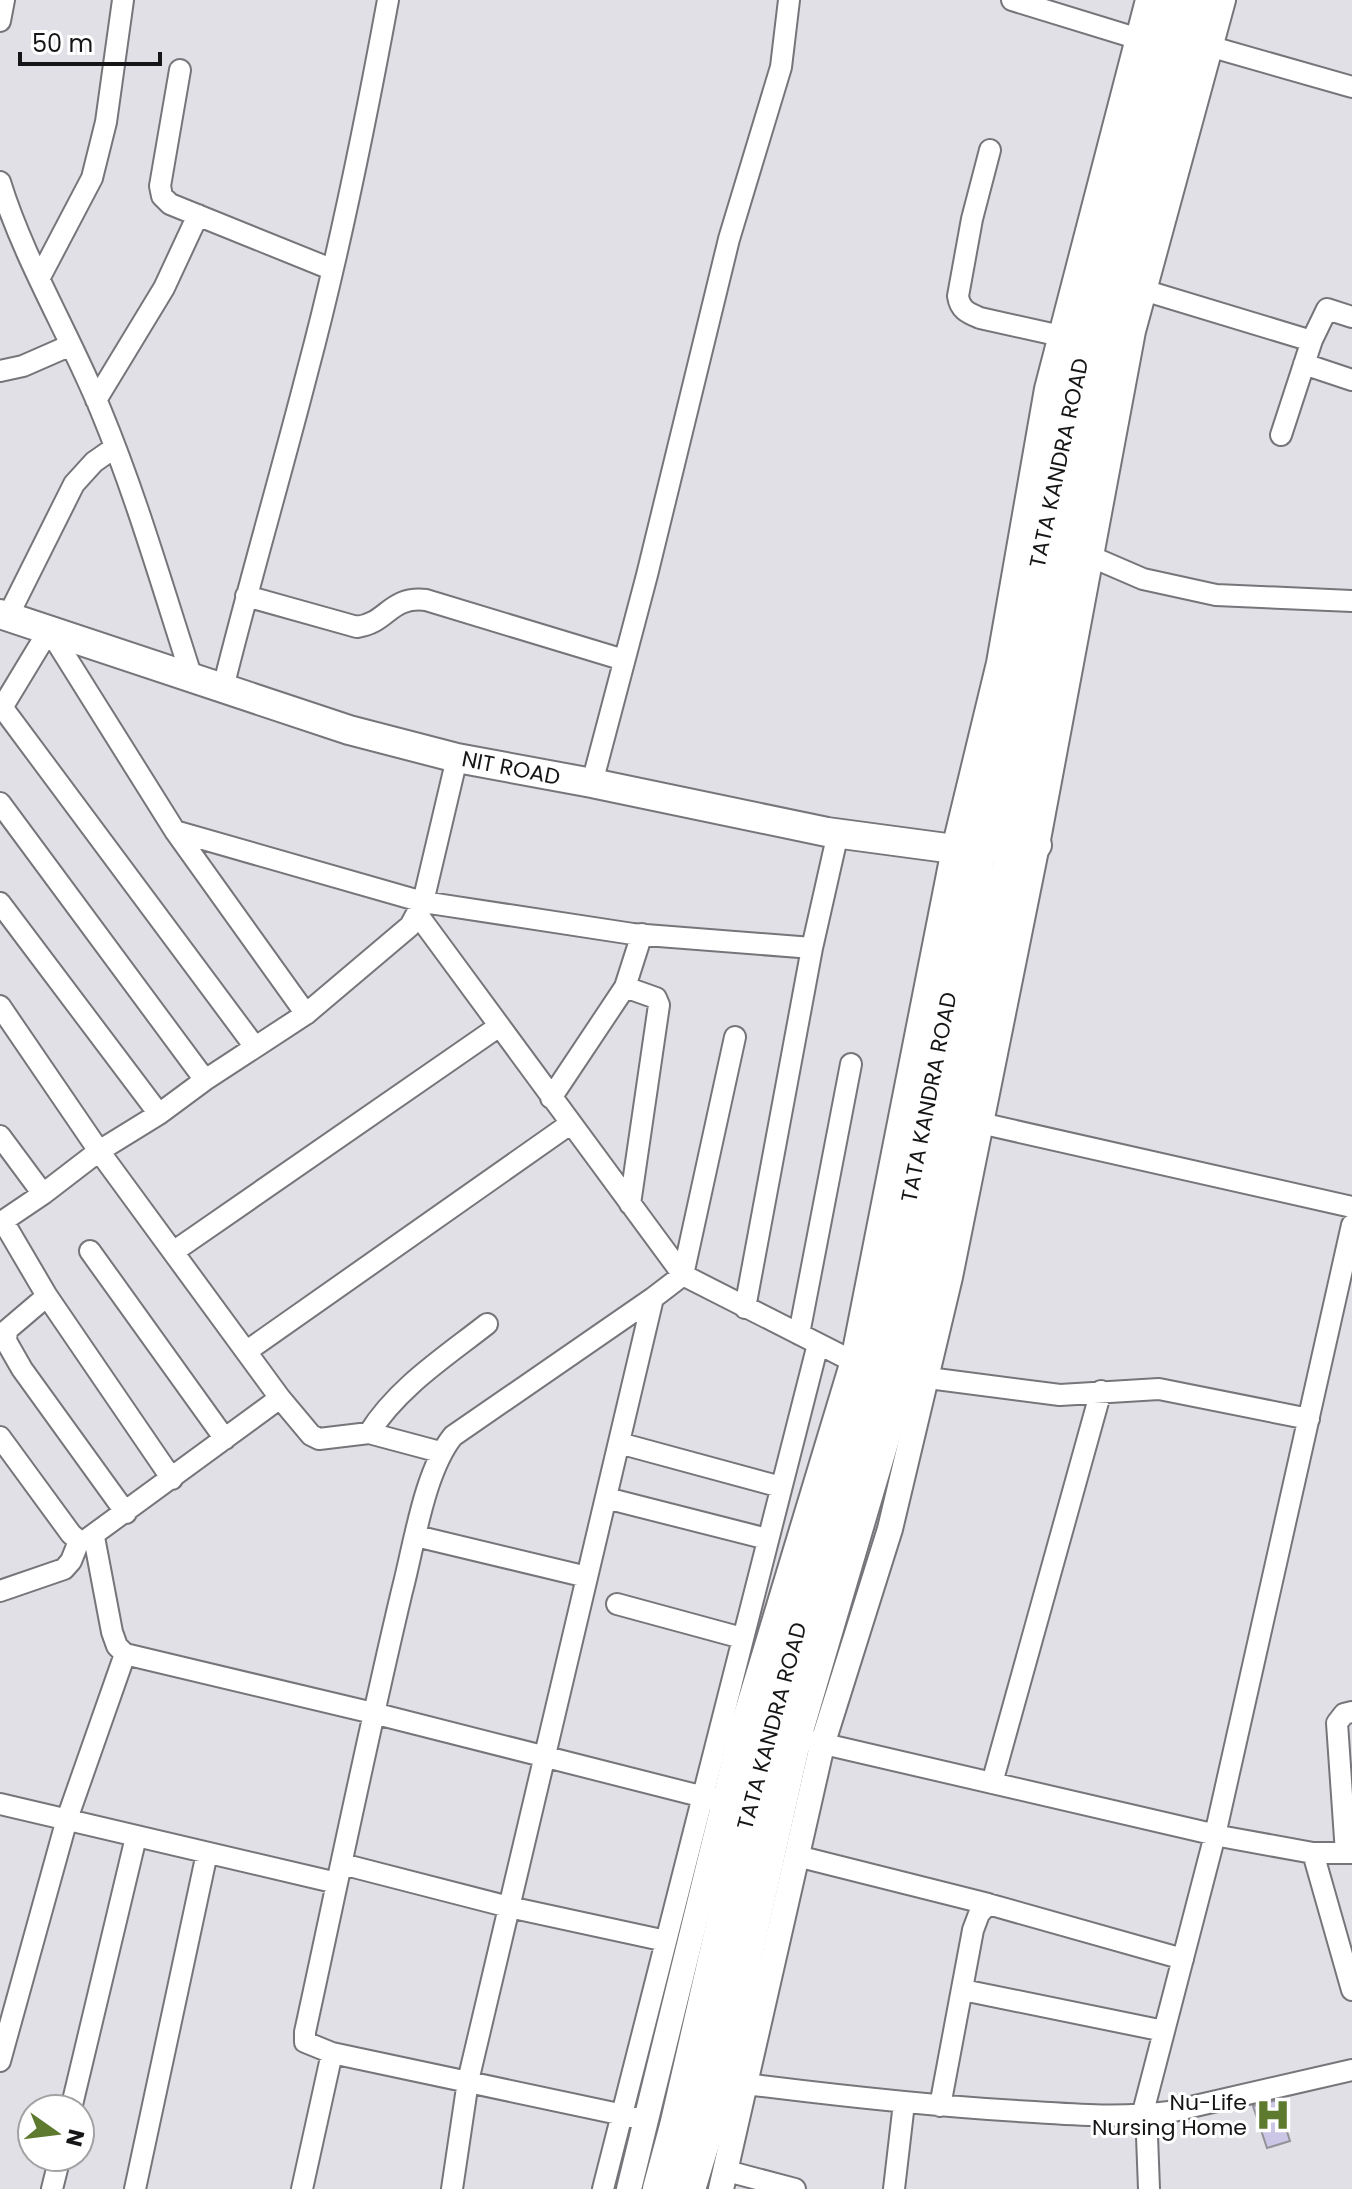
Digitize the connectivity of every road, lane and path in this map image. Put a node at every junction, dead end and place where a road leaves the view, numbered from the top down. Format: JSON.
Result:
{"nodes":[{"id":1,"x":4,"y":0,"type":"edge"},
{"id":2,"x":123,"y":0,"type":"edge"},
{"id":3,"x":388,"y":0,"type":"edge"},
{"id":4,"x":789,"y":0,"type":"edge"},
{"id":5,"x":1012,"y":0,"type":"edge"},
{"id":6,"x":1148,"y":0,"type":"edge"},
{"id":7,"x":1174,"y":0,"type":"edge"},
{"id":8,"x":1201,"y":0,"type":"edge"},
{"id":9,"x":1223,"y":0,"type":"edge"},
{"id":10,"x":0,"y":21,"type":"edge"},
{"id":11,"x":1174,"y":41,"type":"junction"},
{"id":12,"x":180,"y":70,"type":"dead end"},
{"id":13,"x":1352,"y":87,"type":"edge"},
{"id":14,"x":990,"y":150,"type":"dead end"},
{"id":15,"x":0,"y":182,"type":"edge"},
{"id":16,"x":198,"y":215,"type":"junction"},
{"id":17,"x":4,"y":218,"type":"edge"},
{"id":18,"x":331,"y":269,"type":"junction"},
{"id":19,"x":40,"y":277,"type":"junction"},
{"id":20,"x":1133,"y":286,"type":"junction"},
{"id":21,"x":1352,"y":316,"type":"edge"},
{"id":22,"x":1061,"y":336,"type":"junction"},
{"id":23,"x":1312,"y":340,"type":"junction"},
{"id":24,"x":71,"y":345,"type":"junction"},
{"id":25,"x":1304,"y":364,"type":"junction"},
{"id":26,"x":0,"y":371,"type":"edge"},
{"id":27,"x":1352,"y":380,"type":"edge"},
{"id":28,"x":96,"y":400,"type":"junction"},
{"id":29,"x":1281,"y":435,"type":"dead end"},
{"id":30,"x":114,"y":448,"type":"junction"},
{"id":31,"x":1092,"y":557,"type":"junction"},
{"id":32,"x":246,"y":596,"type":"junction"},
{"id":33,"x":1352,"y":601,"type":"edge"},
{"id":34,"x":4,"y":615,"type":"edge"},
{"id":35,"x":49,"y":630,"type":"junction"},
{"id":36,"x":624,"y":660,"type":"junction"},
{"id":37,"x":192,"y":678,"type":"junction"},
{"id":38,"x":223,"y":688,"type":"junction"},
{"id":39,"x":1,"y":709,"type":"edge"},
{"id":40,"x":457,"y":758,"type":"junction"},
{"id":41,"x":592,"y":783,"type":"junction"},
{"id":42,"x":0,"y":803,"type":"edge"},
{"id":43,"x":175,"y":831,"type":"junction"},
{"id":44,"x":838,"y":833,"type":"junction"},
{"id":45,"x":1025,"y":845,"type":"junction"},
{"id":46,"x":966,"y":847,"type":"junction"},
{"id":47,"x":0,"y":903,"type":"edge"},
{"id":48,"x":421,"y":909,"type":"junction"},
{"id":49,"x":642,"y":934,"type":"junction"},
{"id":50,"x":812,"y":948,"type":"junction"},
{"id":51,"x":625,"y":987,"type":"junction"},
{"id":52,"x":0,"y":1006,"type":"edge"},
{"id":53,"x":306,"y":1014,"type":"junction"},
{"id":54,"x":498,"y":1027,"type":"junction"},
{"id":55,"x":735,"y":1037,"type":"dead end"},
{"id":56,"x":255,"y":1047,"type":"junction"},
{"id":57,"x":851,"y":1064,"type":"dead end"},
{"id":58,"x":205,"y":1080,"type":"junction"},
{"id":59,"x":551,"y":1098,"type":"junction"},
{"id":60,"x":159,"y":1114,"type":"junction"},
{"id":61,"x":967,"y":1122,"type":"junction"},
{"id":62,"x":570,"y":1124,"type":"junction"},
{"id":63,"x":0,"y":1136,"type":"edge"},
{"id":64,"x":99,"y":1151,"type":"junction"},
{"id":65,"x":43,"y":1194,"type":"junction"},
{"id":66,"x":630,"y":1204,"type":"junction"},
{"id":67,"x":1352,"y":1207,"type":"edge"},
{"id":68,"x":2,"y":1222,"type":"edge"},
{"id":69,"x":1352,"y":1225,"type":"edge"},
{"id":70,"x":90,"y":1251,"type":"dead end"},
{"id":71,"x":173,"y":1252,"type":"junction"},
{"id":72,"x":683,"y":1275,"type":"junction"},
{"id":73,"x":47,"y":1296,"type":"junction"},
{"id":74,"x":653,"y":1298,"type":"junction"},
{"id":75,"x":745,"y":1308,"type":"junction"},
{"id":76,"x":487,"y":1324,"type":"dead end"},
{"id":77,"x":799,"y":1334,"type":"junction"},
{"id":78,"x":818,"y":1344,"type":"junction"},
{"id":79,"x":247,"y":1351,"type":"junction"},
{"id":80,"x":889,"y":1371,"type":"junction"},
{"id":81,"x":1101,"y":1391,"type":"junction"},
{"id":82,"x":280,"y":1398,"type":"junction"},
{"id":83,"x":1309,"y":1419,"type":"junction"},
{"id":84,"x":369,"y":1433,"type":"junction"},
{"id":85,"x":0,"y":1437,"type":"edge"},
{"id":86,"x":225,"y":1439,"type":"junction"},
{"id":87,"x":619,"y":1443,"type":"junction"},
{"id":88,"x":440,"y":1452,"type":"junction"},
{"id":89,"x":172,"y":1479,"type":"junction"},
{"id":90,"x":781,"y":1487,"type":"junction"},
{"id":91,"x":606,"y":1498,"type":"junction"},
{"id":92,"x":126,"y":1513,"type":"junction"},
{"id":93,"x":416,"y":1536,"type":"junction"},
{"id":94,"x":86,"y":1539,"type":"junction"},
{"id":95,"x":767,"y":1539,"type":"junction"},
{"id":96,"x":587,"y":1577,"type":"junction"},
{"id":97,"x":0,"y":1591,"type":"edge"},
{"id":98,"x":617,"y":1604,"type":"dead end"},
{"id":99,"x":742,"y":1638,"type":"junction"},
{"id":100,"x":125,"y":1654,"type":"junction"},
{"id":101,"x":1352,"y":1712,"type":"edge"},
{"id":102,"x":373,"y":1713,"type":"junction"},
{"id":103,"x":809,"y":1741,"type":"junction"},
{"id":104,"x":544,"y":1757,"type":"junction"},
{"id":105,"x":992,"y":1783,"type":"junction"},
{"id":106,"x":713,"y":1799,"type":"junction"},
{"id":107,"x":0,"y":1804,"type":"edge"},
{"id":108,"x":67,"y":1819,"type":"junction"},
{"id":109,"x":1215,"y":1835,"type":"junction"},
{"id":110,"x":136,"y":1837,"type":"junction"},
{"id":111,"x":207,"y":1853,"type":"junction"},
{"id":112,"x":1313,"y":1853,"type":"junction"},
{"id":113,"x":1349,"y":1853,"type":"edge"},
{"id":114,"x":797,"y":1856,"type":"junction"},
{"id":115,"x":340,"y":1874,"type":"junction"},
{"id":116,"x":988,"y":1904,"type":"junction"},
{"id":117,"x":509,"y":1907,"type":"junction"},
{"id":118,"x":666,"y":1941,"type":"junction"},
{"id":119,"x":1183,"y":1959,"type":"junction"},
{"id":120,"x":963,"y":1990,"type":"junction"},
{"id":121,"x":1352,"y":1990,"type":"edge"},
{"id":122,"x":1164,"y":2031,"type":"junction"},
{"id":123,"x":332,"y":2053,"type":"junction"},
{"id":124,"x":0,"y":2061,"type":"edge"},
{"id":125,"x":1352,"y":2070,"type":"edge"},
{"id":126,"x":468,"y":2081,"type":"junction"},
{"id":127,"x":746,"y":2084,"type":"junction"},
{"id":128,"x":75,"y":2093,"type":"edge"},
{"id":129,"x":904,"y":2103,"type":"junction"},
{"id":130,"x":940,"y":2106,"type":"junction"},
{"id":131,"x":622,"y":2114,"type":"junction"},
{"id":132,"x":1142,"y":2116,"type":"junction"},
{"id":133,"x":647,"y":2120,"type":"junction"},
{"id":134,"x":724,"y":2180,"type":"edge"},
{"id":135,"x":135,"y":2189,"type":"edge"},
{"id":136,"x":302,"y":2189,"type":"edge"},
{"id":137,"x":452,"y":2189,"type":"edge"},
{"id":138,"x":603,"y":2189,"type":"edge"},
{"id":139,"x":629,"y":2189,"type":"edge"},
{"id":140,"x":659,"y":2189,"type":"edge"},
{"id":141,"x":689,"y":2189,"type":"edge"},
{"id":142,"x":795,"y":2189,"type":"edge"},
{"id":143,"x":894,"y":2189,"type":"edge"},
{"id":144,"x":1149,"y":2189,"type":"edge"}],
"edges":[{"from":1,"to":10,"type":"street"},
{"from":2,"to":19,"type":"street"},
{"from":3,"to":18,"type":"street"},
{"from":4,"to":36,"type":"street"},
{"from":5,"to":11,"type":"street"},
{"from":6,"to":11,"type":"street"},
{"from":7,"to":11,"type":"main road","name":"TATA KANDRA ROAD"},
{"from":8,"to":11,"type":"main road","name":"TATA KANDRA ROAD"},
{"from":9,"to":11,"type":"street"},
{"from":11,"to":13,"type":"street"},
{"from":11,"to":20,"type":"main road","name":"TATA KANDRA ROAD"},
{"from":11,"to":22,"type":"street"},
{"from":11,"to":46,"type":"main road","name":"TATA KANDRA ROAD"},
{"from":12,"to":16,"type":"street"},
{"from":14,"to":22,"type":"street"},
{"from":15,"to":17,"type":"street"},
{"from":16,"to":18,"type":"street"},
{"from":16,"to":28,"type":"street"},
{"from":17,"to":19,"type":"street"},
{"from":18,"to":32,"type":"street"},
{"from":19,"to":24,"type":"street"},
{"from":20,"to":23,"type":"street"},
{"from":20,"to":31,"type":"street"},
{"from":20,"to":45,"type":"main road","name":"TATA KANDRA ROAD"},
{"from":21,"to":23,"type":"street"},
{"from":22,"to":46,"type":"street"},
{"from":23,"to":25,"type":"street"},
{"from":24,"to":26,"type":"street"},
{"from":24,"to":28,"type":"street"},
{"from":25,"to":27,"type":"street"},
{"from":25,"to":29,"type":"street"},
{"from":28,"to":30,"type":"street"},
{"from":30,"to":34,"type":"street"},
{"from":30,"to":37,"type":"street"},
{"from":31,"to":33,"type":"street"},
{"from":31,"to":45,"type":"street"},
{"from":32,"to":36,"type":"street"},
{"from":32,"to":38,"type":"street"},
{"from":34,"to":35,"type":"main road","name":"NIT ROAD"},
{"from":35,"to":37,"type":"main road","name":"NIT ROAD"},
{"from":35,"to":39,"type":"street"},
{"from":35,"to":43,"type":"street"},
{"from":36,"to":41,"type":"street"},
{"from":37,"to":38,"type":"main road","name":"NIT ROAD"},
{"from":38,"to":40,"type":"main road","name":"NIT ROAD"},
{"from":39,"to":56,"type":"street"},
{"from":40,"to":41,"type":"main road","name":"NIT ROAD"},
{"from":40,"to":48,"type":"street"},
{"from":41,"to":44,"type":"main road","name":"NIT ROAD"},
{"from":42,"to":58,"type":"street"},
{"from":43,"to":48,"type":"street"},
{"from":43,"to":53,"type":"street"},
{"from":44,"to":46,"type":"main road","name":"NIT ROAD"},
{"from":44,"to":50,"type":"street"},
{"from":45,"to":46,"type":"main road","name":"NIT ROAD"},
{"from":45,"to":61,"type":"main road","name":"TATA KANDRA ROAD"},
{"from":46,"to":80,"type":"main road","name":"TATA KANDRA ROAD"},
{"from":47,"to":60,"type":"street"},
{"from":48,"to":49,"type":"street"},
{"from":48,"to":53,"type":"street"},
{"from":48,"to":54,"type":"street"},
{"from":49,"to":50,"type":"street"},
{"from":49,"to":51,"type":"street"},
{"from":50,"to":75,"type":"street"},
{"from":51,"to":59,"type":"street"},
{"from":51,"to":66,"type":"street"},
{"from":52,"to":64,"type":"street"},
{"from":53,"to":56,"type":"street"},
{"from":54,"to":59,"type":"street"},
{"from":54,"to":71,"type":"street"},
{"from":55,"to":72,"type":"street"},
{"from":56,"to":58,"type":"street"},
{"from":57,"to":77,"type":"street"},
{"from":58,"to":60,"type":"street"},
{"from":59,"to":62,"type":"street"},
{"from":60,"to":64,"type":"street"},
{"from":61,"to":67,"type":"street"},
{"from":61,"to":80,"type":"main road","name":"TATA KANDRA ROAD"},
{"from":62,"to":66,"type":"street"},
{"from":62,"to":79,"type":"street"},
{"from":63,"to":65,"type":"street"},
{"from":64,"to":65,"type":"street"},
{"from":64,"to":71,"type":"street"},
{"from":65,"to":68,"type":"street"},
{"from":66,"to":72,"type":"street"},
{"from":68,"to":73,"type":"street"},
{"from":69,"to":83,"type":"street"},
{"from":70,"to":86,"type":"street"},
{"from":71,"to":79,"type":"street"},
{"from":72,"to":74,"type":"street"},
{"from":72,"to":75,"type":"street"},
{"from":73,"to":89,"type":"street"},
{"from":73,"to":92,"type":"street"},
{"from":74,"to":87,"type":"street"},
{"from":74,"to":88,"type":"street"},
{"from":75,"to":77,"type":"street"},
{"from":76,"to":84,"type":"street"},
{"from":77,"to":78,"type":"street"},
{"from":78,"to":80,"type":"street"},
{"from":78,"to":90,"type":"street"},
{"from":79,"to":82,"type":"street"},
{"from":80,"to":81,"type":"street"},
{"from":80,"to":103,"type":"main road","name":"TATA KANDRA ROAD"},
{"from":80,"to":106,"type":"street"},
{"from":80,"to":140,"type":"main road","name":"TATA KANDRA ROAD"},
{"from":81,"to":83,"type":"street"},
{"from":81,"to":105,"type":"street"},
{"from":82,"to":84,"type":"street"},
{"from":82,"to":86,"type":"street"},
{"from":83,"to":109,"type":"street"},
{"from":84,"to":88,"type":"street"},
{"from":85,"to":94,"type":"street"},
{"from":86,"to":89,"type":"street"},
{"from":87,"to":90,"type":"street"},
{"from":87,"to":91,"type":"street"},
{"from":88,"to":93,"type":"street"},
{"from":89,"to":92,"type":"street"},
{"from":90,"to":95,"type":"street"},
{"from":91,"to":95,"type":"street"},
{"from":91,"to":96,"type":"street"},
{"from":92,"to":94,"type":"street"},
{"from":93,"to":96,"type":"street"},
{"from":93,"to":102,"type":"street"},
{"from":94,"to":97,"type":"street"},
{"from":94,"to":100,"type":"street"},
{"from":95,"to":99,"type":"street"},
{"from":96,"to":104,"type":"street"},
{"from":98,"to":99,"type":"street"},
{"from":99,"to":106,"type":"street"},
{"from":100,"to":102,"type":"street"},
{"from":100,"to":108,"type":"street"},
{"from":101,"to":113,"type":"street"},
{"from":102,"to":104,"type":"street"},
{"from":102,"to":115,"type":"street"},
{"from":103,"to":105,"type":"street"},
{"from":103,"to":114,"type":"street"},
{"from":103,"to":141,"type":"main road","name":"TATA KANDRA ROAD"},
{"from":104,"to":106,"type":"street"},
{"from":104,"to":117,"type":"street"},
{"from":105,"to":109,"type":"street"},
{"from":106,"to":118,"type":"street"},
{"from":106,"to":133,"type":"street"},
{"from":107,"to":108,"type":"street"},
{"from":108,"to":110,"type":"street"},
{"from":108,"to":124,"type":"street"},
{"from":109,"to":112,"type":"street"},
{"from":109,"to":119,"type":"street"},
{"from":110,"to":111,"type":"street"},
{"from":110,"to":128,"type":"street"},
{"from":111,"to":115,"type":"street"},
{"from":111,"to":135,"type":"street"},
{"from":112,"to":113,"type":"street"},
{"from":112,"to":121,"type":"street"},
{"from":114,"to":116,"type":"street"},
{"from":114,"to":127,"type":"street"},
{"from":115,"to":117,"type":"street"},
{"from":115,"to":123,"type":"street"},
{"from":116,"to":119,"type":"street"},
{"from":116,"to":120,"type":"street"},
{"from":117,"to":118,"type":"street"},
{"from":117,"to":126,"type":"street"},
{"from":118,"to":131,"type":"street"},
{"from":119,"to":122,"type":"street"},
{"from":120,"to":122,"type":"street"},
{"from":120,"to":130,"type":"street"},
{"from":122,"to":132,"type":"street"},
{"from":123,"to":126,"type":"street"},
{"from":123,"to":136,"type":"street"},
{"from":125,"to":132,"type":"street"},
{"from":126,"to":131,"type":"street"},
{"from":126,"to":137,"type":"street"},
{"from":127,"to":129,"type":"street"},
{"from":127,"to":134,"type":"street"},
{"from":129,"to":130,"type":"street"},
{"from":129,"to":143,"type":"street"},
{"from":130,"to":132,"type":"street"},
{"from":131,"to":133,"type":"street"},
{"from":131,"to":138,"type":"street"},
{"from":132,"to":144,"type":"street"},
{"from":133,"to":139,"type":"street"},
{"from":134,"to":142,"type":"street"}]}
